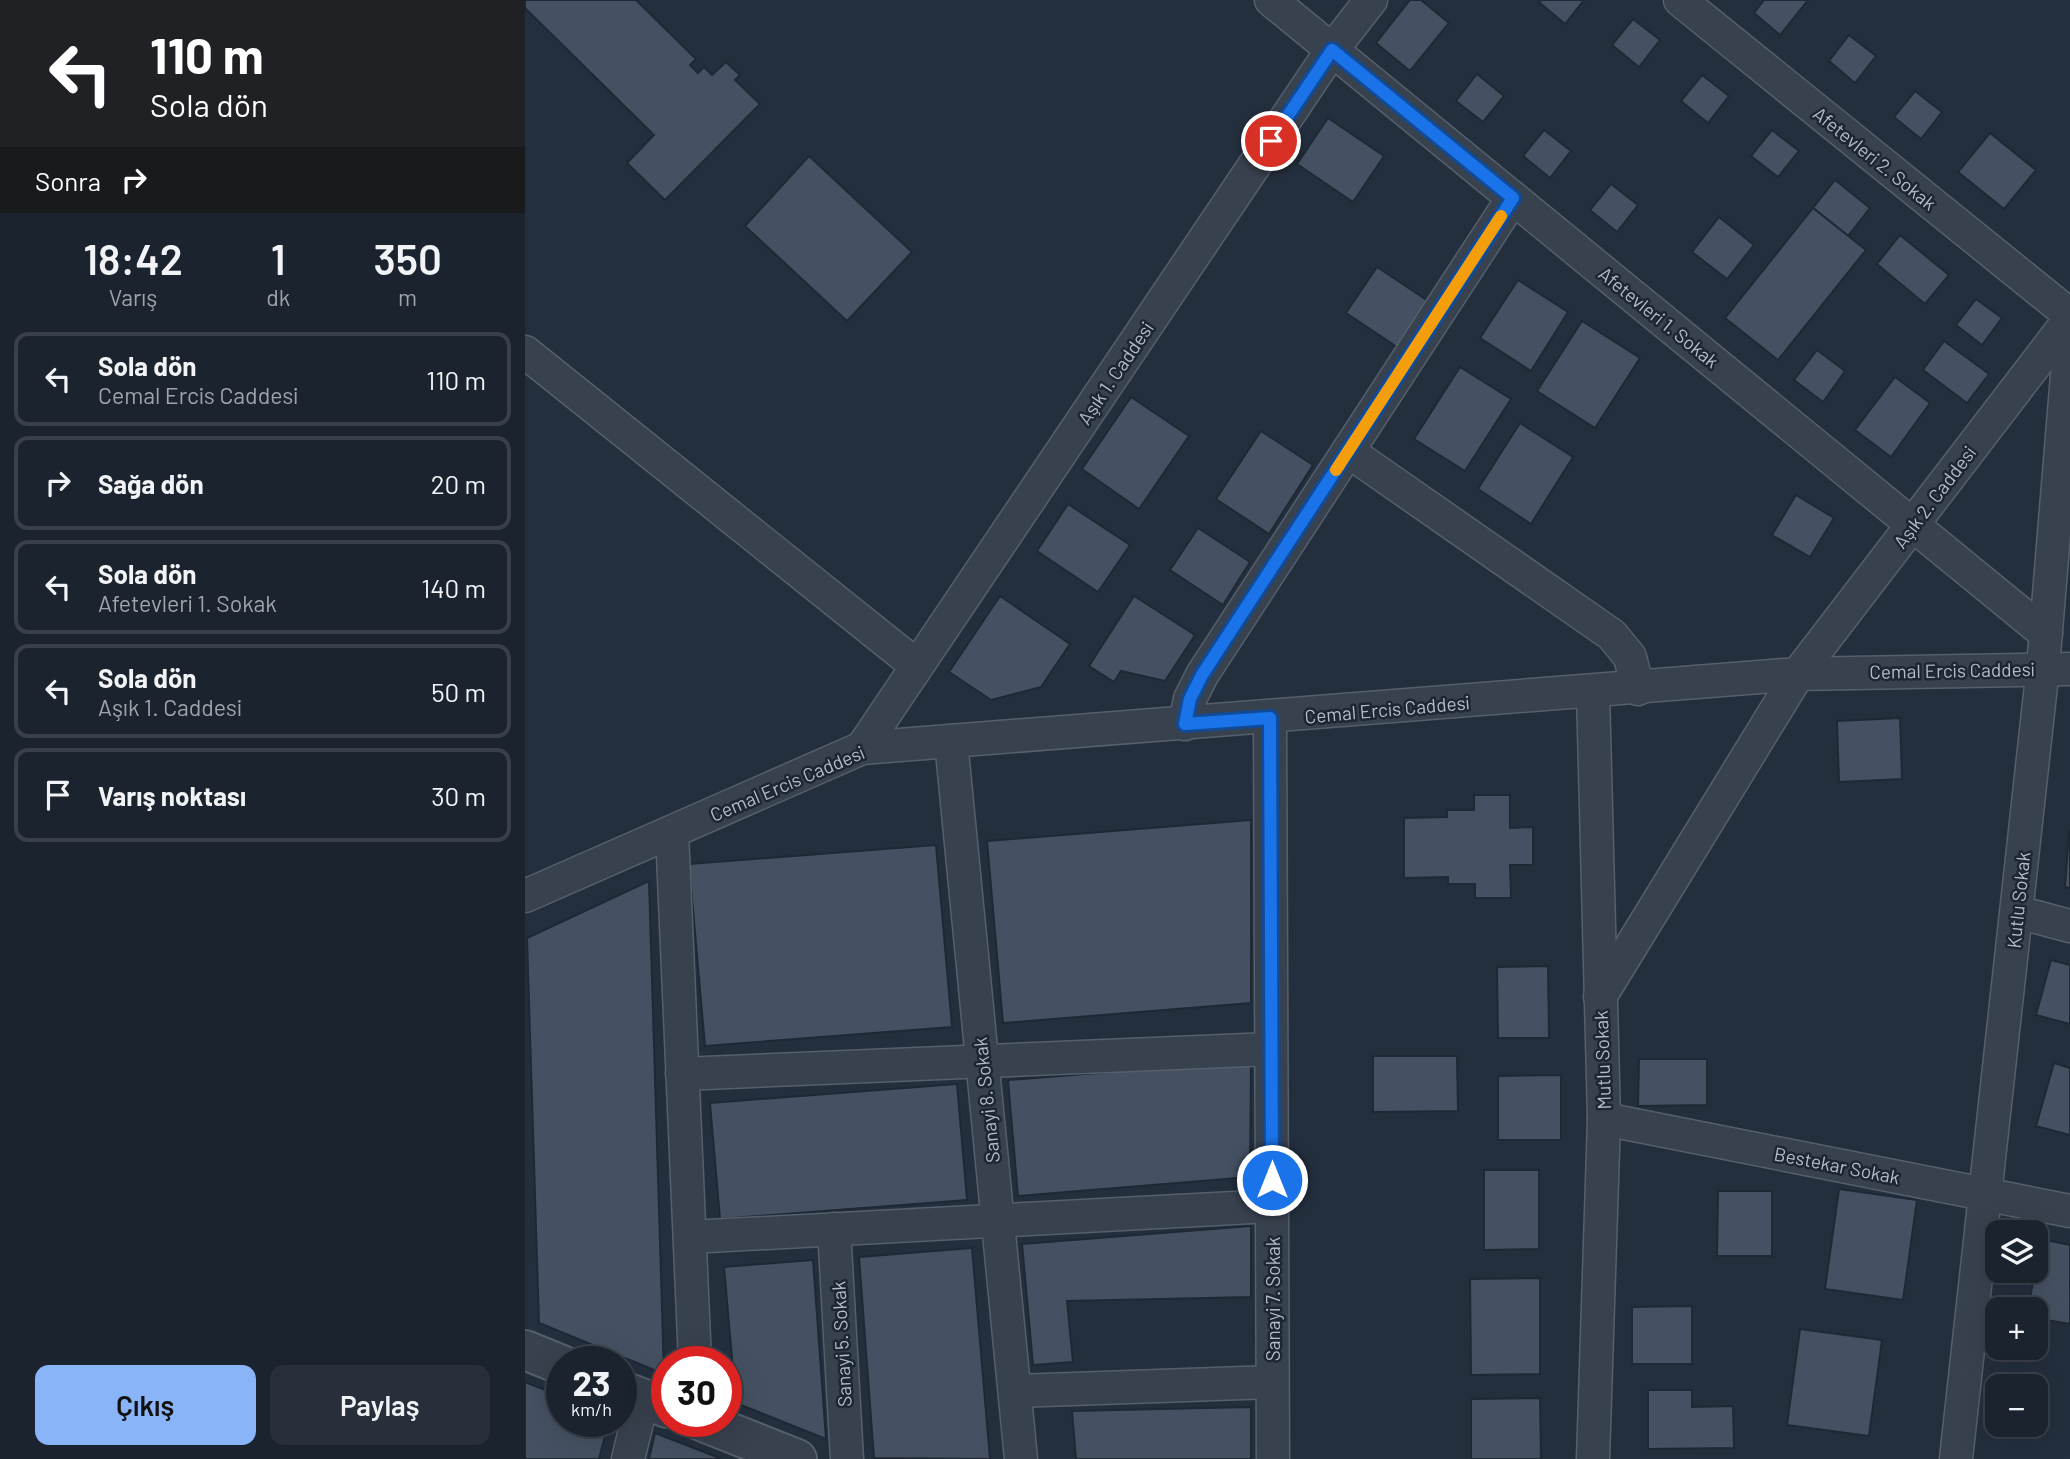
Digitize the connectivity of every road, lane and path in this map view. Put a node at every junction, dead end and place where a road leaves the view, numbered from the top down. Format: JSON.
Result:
{"nodes":[{"id":1,"x":1271,"y":0,"type":"edge"},
{"id":2,"x":1371,"y":0,"type":"edge"},
{"id":3,"x":1680,"y":0,"type":"edge"},
{"id":4,"x":1332,"y":50,"type":"junction"},
{"id":5,"x":1513,"y":198,"type":"junction"},
{"id":6,"x":2070,"y":317,"type":"edge"},
{"id":7,"x":2070,"y":339,"type":"edge"},
{"id":8,"x":525,"y":352,"type":"edge"},
{"id":9,"x":1347,"y":451,"type":"junction"},
{"id":10,"x":1913,"y":525,"type":"junction"},
{"id":11,"x":2046,"y":634,"type":"junction"},
{"id":12,"x":917,"y":666,"type":"junction"},
{"id":13,"x":2057,"y":668,"type":"edge"},
{"id":14,"x":1798,"y":674,"type":"junction"},
{"id":15,"x":1637,"y":689,"type":"junction"},
{"id":16,"x":1593,"y":692,"type":"junction"},
{"id":17,"x":1270,"y":718,"type":"junction"},
{"id":18,"x":1185,"y":724,"type":"junction"},
{"id":19,"x":951,"y":741,"type":"junction"},
{"id":20,"x":862,"y":748,"type":"junction"},
{"id":21,"x":672,"y":832,"type":"junction"},
{"id":22,"x":525,"y":896,"type":"edge"},
{"id":23,"x":2017,"y":912,"type":"junction"},
{"id":24,"x":2070,"y":926,"type":"edge"},
{"id":25,"x":1600,"y":997,"type":"junction"},
{"id":26,"x":1271,"y":1049,"type":"junction"},
{"id":27,"x":982,"y":1061,"type":"junction"},
{"id":28,"x":682,"y":1074,"type":"junction"},
{"id":29,"x":1604,"y":1119,"type":"junction"},
{"id":30,"x":1983,"y":1194,"type":"junction"},
{"id":31,"x":1272,"y":1206,"type":"junction"},
{"id":32,"x":2070,"y":1211,"type":"edge"},
{"id":33,"x":998,"y":1221,"type":"junction"},
{"id":34,"x":834,"y":1230,"type":"junction"},
{"id":35,"x":690,"y":1237,"type":"junction"},
{"id":36,"x":694,"y":1346,"type":"edge"},
{"id":37,"x":525,"y":1350,"type":"edge"},
{"id":38,"x":546,"y":1359,"type":"edge"},
{"id":39,"x":1272,"y":1382,"type":"junction"},
{"id":40,"x":1015,"y":1391,"type":"junction"},
{"id":41,"x":644,"y":1399,"type":"edge"},
{"id":42,"x":741,"y":1437,"type":"edge"},
{"id":43,"x":628,"y":1459,"type":"edge"},
{"id":44,"x":797,"y":1459,"type":"edge"},
{"id":45,"x":847,"y":1459,"type":"edge"},
{"id":46,"x":1021,"y":1459,"type":"edge"},
{"id":47,"x":1273,"y":1459,"type":"edge"},
{"id":48,"x":1593,"y":1459,"type":"edge"},
{"id":49,"x":1956,"y":1459,"type":"edge"}],
"edges":[{"from":1,"to":4,"type":"street","name":"Afetevleri 1. Sokak"},
{"from":2,"to":4,"type":"street","name":"Aşık 1. Caddesi"},
{"from":3,"to":6,"type":"street","name":"Afetevleri 2. Sokak"},
{"from":4,"to":5,"type":"street","name":"Afetevleri 1. Sokak"},
{"from":4,"to":12,"type":"street","name":"Aşık 1. Caddesi"},
{"from":5,"to":9,"type":"street"},
{"from":5,"to":10,"type":"street","name":"Afetevleri 1. Sokak"},
{"from":6,"to":10,"type":"street","name":"Aşık 2. Caddesi"},
{"from":7,"to":11,"type":"street","name":"Kutlu Sokak"},
{"from":8,"to":12,"type":"street"},
{"from":9,"to":15,"type":"street"},
{"from":9,"to":18,"type":"street"},
{"from":10,"to":11,"type":"street","name":"Afetevleri 1. Sokak"},
{"from":10,"to":14,"type":"street","name":"Aşık 2. Caddesi"},
{"from":11,"to":13,"type":"street","name":"Kutlu Sokak"},
{"from":12,"to":20,"type":"street","name":"Aşık 1. Caddesi"},
{"from":13,"to":14,"type":"street","name":"Cemal Ercis Caddesi"},
{"from":13,"to":23,"type":"street","name":"Kutlu Sokak"},
{"from":14,"to":15,"type":"street","name":"Cemal Ercis Caddesi"},
{"from":14,"to":25,"type":"street","name":"Mutlu Sokak"},
{"from":15,"to":16,"type":"street","name":"Cemal Ercis Caddesi"},
{"from":16,"to":17,"type":"street","name":"Cemal Ercis Caddesi"},
{"from":16,"to":25,"type":"street"},
{"from":17,"to":18,"type":"street","name":"Cemal Ercis Caddesi"},
{"from":17,"to":26,"type":"street","name":"Sanayi 7. Sokak"},
{"from":18,"to":19,"type":"street","name":"Cemal Ercis Caddesi"},
{"from":19,"to":20,"type":"street","name":"Cemal Ercis Caddesi"},
{"from":19,"to":27,"type":"street","name":"Sanayi 8. Sokak"},
{"from":20,"to":21,"type":"street","name":"Cemal Ercis Caddesi"},
{"from":21,"to":22,"type":"street","name":"Cemal Ercis Caddesi"},
{"from":21,"to":28,"type":"street"},
{"from":23,"to":24,"type":"street"},
{"from":23,"to":30,"type":"street","name":"Kutlu Sokak"},
{"from":25,"to":29,"type":"street","name":"Mutlu Sokak"},
{"from":26,"to":27,"type":"street"},
{"from":26,"to":31,"type":"street","name":"Sanayi 7. Sokak"},
{"from":27,"to":28,"type":"street"},
{"from":27,"to":33,"type":"street","name":"Sanayi 8. Sokak"},
{"from":28,"to":35,"type":"street"},
{"from":29,"to":30,"type":"street","name":"Bestekar Sokak"},
{"from":29,"to":48,"type":"street","name":"Mutlu Sokak"},
{"from":30,"to":32,"type":"street","name":"Bestekar Sokak"},
{"from":30,"to":49,"type":"street","name":"Kutlu Sokak"},
{"from":31,"to":33,"type":"street"},
{"from":31,"to":39,"type":"street","name":"Sanayi 7. Sokak"},
{"from":33,"to":34,"type":"street"},
{"from":33,"to":40,"type":"street","name":"Sanayi 8. Sokak"},
{"from":34,"to":35,"type":"street"},
{"from":34,"to":45,"type":"street","name":"Sanayi 5. Sokak"},
{"from":35,"to":36,"type":"street"},
{"from":37,"to":38,"type":"street"},
{"from":39,"to":40,"type":"street"},
{"from":39,"to":47,"type":"street","name":"Sanayi 7. Sokak"},
{"from":40,"to":46,"type":"street","name":"Sanayi 8. Sokak"},
{"from":41,"to":43,"type":"street"},
{"from":42,"to":44,"type":"street"}]}
